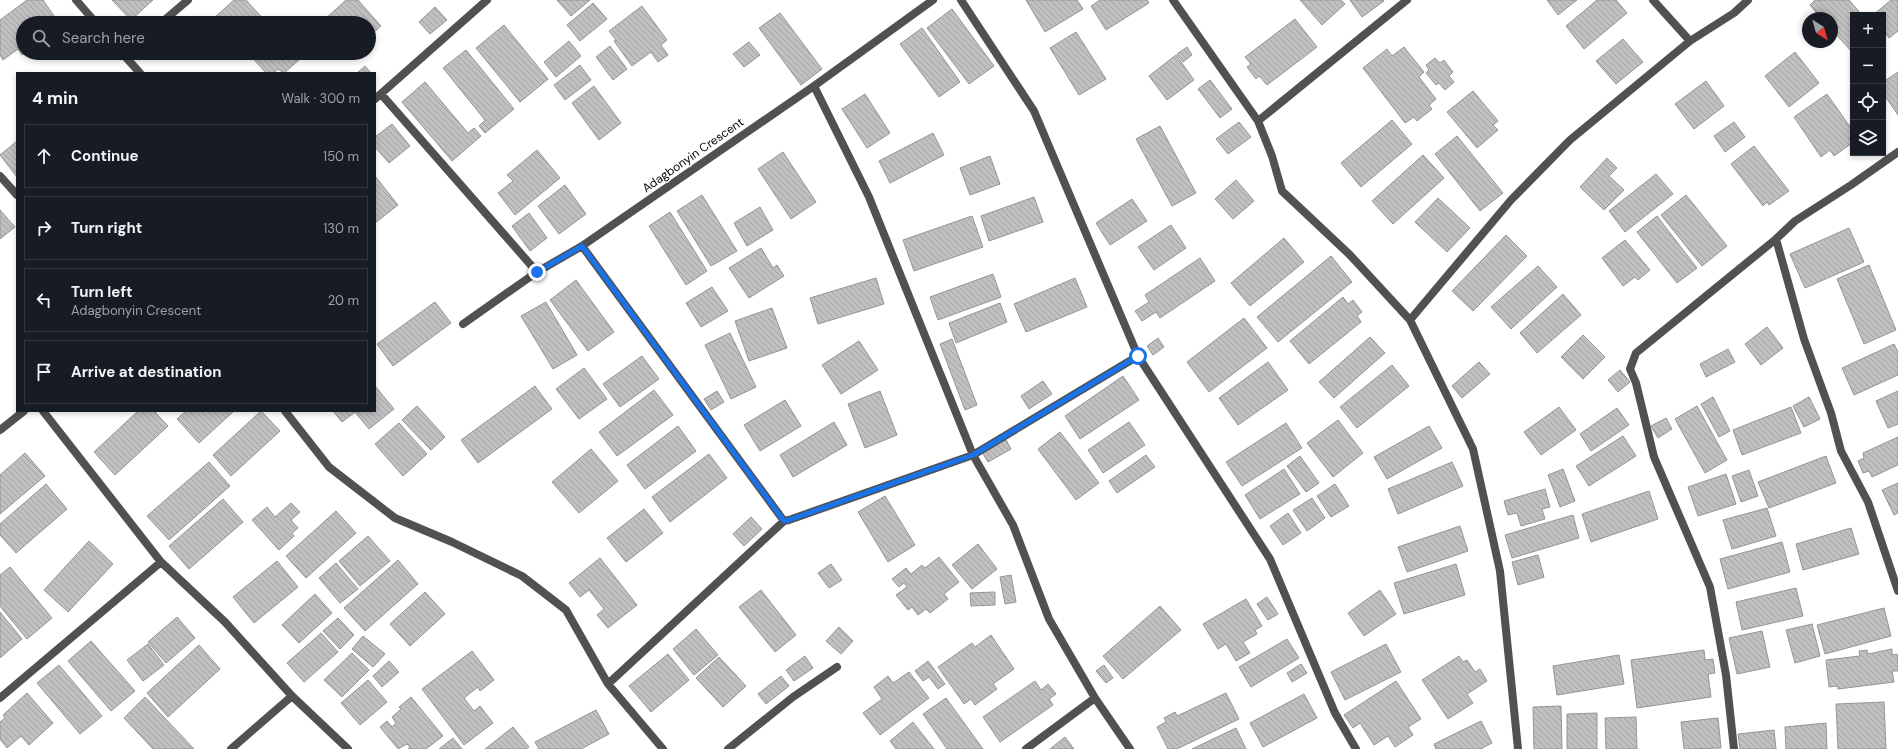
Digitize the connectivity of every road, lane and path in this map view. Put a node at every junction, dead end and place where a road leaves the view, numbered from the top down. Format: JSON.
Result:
{"nodes":[{"id":1,"x":76,"y":0,"type":"edge"},
{"id":2,"x":188,"y":0,"type":"edge"},
{"id":3,"x":487,"y":0,"type":"edge"},
{"id":4,"x":933,"y":0,"type":"edge"},
{"id":5,"x":961,"y":0,"type":"edge"},
{"id":6,"x":1173,"y":0,"type":"edge"},
{"id":7,"x":1407,"y":0,"type":"edge"},
{"id":8,"x":1653,"y":0,"type":"edge"},
{"id":9,"x":1748,"y":0,"type":"edge"},
{"id":10,"x":90,"y":16,"type":"edge"},
{"id":11,"x":169,"y":16,"type":"edge"},
{"id":12,"x":1690,"y":41,"type":"junction"},
{"id":13,"x":129,"y":60,"type":"edge"},
{"id":14,"x":139,"y":72,"type":"edge"},
{"id":15,"x":814,"y":86,"type":"junction"},
{"id":16,"x":378,"y":96,"type":"edge"},
{"id":17,"x":1258,"y":121,"type":"junction"},
{"id":18,"x":1898,"y":152,"type":"edge"},
{"id":19,"x":0,"y":176,"type":"edge"},
{"id":20,"x":16,"y":194,"type":"edge"},
{"id":21,"x":1776,"y":238,"type":"junction"},
{"id":22,"x":582,"y":246,"type":"junction"},
{"id":23,"x":537,"y":272,"type":"junction"},
{"id":24,"x":1410,"y":320,"type":"junction"},
{"id":25,"x":463,"y":324,"type":"dead end"},
{"id":26,"x":1138,"y":356,"type":"junction"},
{"id":27,"x":23,"y":412,"type":"edge"},
{"id":28,"x":43,"y":412,"type":"edge"},
{"id":29,"x":286,"y":412,"type":"edge"},
{"id":30,"x":0,"y":430,"type":"edge"},
{"id":31,"x":973,"y":455,"type":"junction"},
{"id":32,"x":784,"y":521,"type":"junction"},
{"id":33,"x":160,"y":562,"type":"junction"},
{"id":34,"x":1898,"y":591,"type":"edge"},
{"id":35,"x":837,"y":666,"type":"dead end"},
{"id":36,"x":608,"y":684,"type":"junction"},
{"id":37,"x":292,"y":696,"type":"junction"},
{"id":38,"x":0,"y":698,"type":"edge"},
{"id":39,"x":1095,"y":698,"type":"junction"},
{"id":40,"x":231,"y":749,"type":"edge"},
{"id":41,"x":348,"y":749,"type":"edge"},
{"id":42,"x":663,"y":749,"type":"edge"},
{"id":43,"x":728,"y":749,"type":"edge"},
{"id":44,"x":1026,"y":749,"type":"edge"},
{"id":45,"x":1130,"y":749,"type":"edge"},
{"id":46,"x":1356,"y":749,"type":"edge"},
{"id":47,"x":1518,"y":749,"type":"edge"},
{"id":48,"x":1734,"y":749,"type":"edge"}],
"edges":[{"from":1,"to":10,"type":"street"},
{"from":2,"to":11,"type":"street"},
{"from":3,"to":16,"type":"street"},
{"from":4,"to":15,"type":"street","name":"Adagbonyin Crescent"},
{"from":5,"to":26,"type":"street"},
{"from":6,"to":17,"type":"street"},
{"from":7,"to":17,"type":"street"},
{"from":8,"to":12,"type":"street"},
{"from":9,"to":12,"type":"street"},
{"from":12,"to":24,"type":"street"},
{"from":13,"to":14,"type":"street"},
{"from":15,"to":22,"type":"street","name":"Adagbonyin Crescent"},
{"from":15,"to":31,"type":"street"},
{"from":16,"to":23,"type":"street"},
{"from":17,"to":24,"type":"street"},
{"from":18,"to":21,"type":"street"},
{"from":19,"to":20,"type":"street"},
{"from":21,"to":34,"type":"street"},
{"from":21,"to":48,"type":"street"},
{"from":22,"to":23,"type":"street","name":"Adagbonyin Crescent"},
{"from":22,"to":32,"type":"street"},
{"from":23,"to":25,"type":"street","name":"Adagbonyin Crescent"},
{"from":24,"to":47,"type":"street"},
{"from":26,"to":31,"type":"street"},
{"from":26,"to":46,"type":"street"},
{"from":27,"to":30,"type":"street"},
{"from":28,"to":33,"type":"street"},
{"from":29,"to":36,"type":"street"},
{"from":31,"to":32,"type":"street"},
{"from":31,"to":39,"type":"street"},
{"from":32,"to":36,"type":"street"},
{"from":33,"to":37,"type":"street"},
{"from":33,"to":38,"type":"street"},
{"from":35,"to":43,"type":"street"},
{"from":36,"to":42,"type":"street"},
{"from":37,"to":40,"type":"street"},
{"from":37,"to":41,"type":"street"},
{"from":39,"to":44,"type":"street"},
{"from":39,"to":45,"type":"street"}]}
